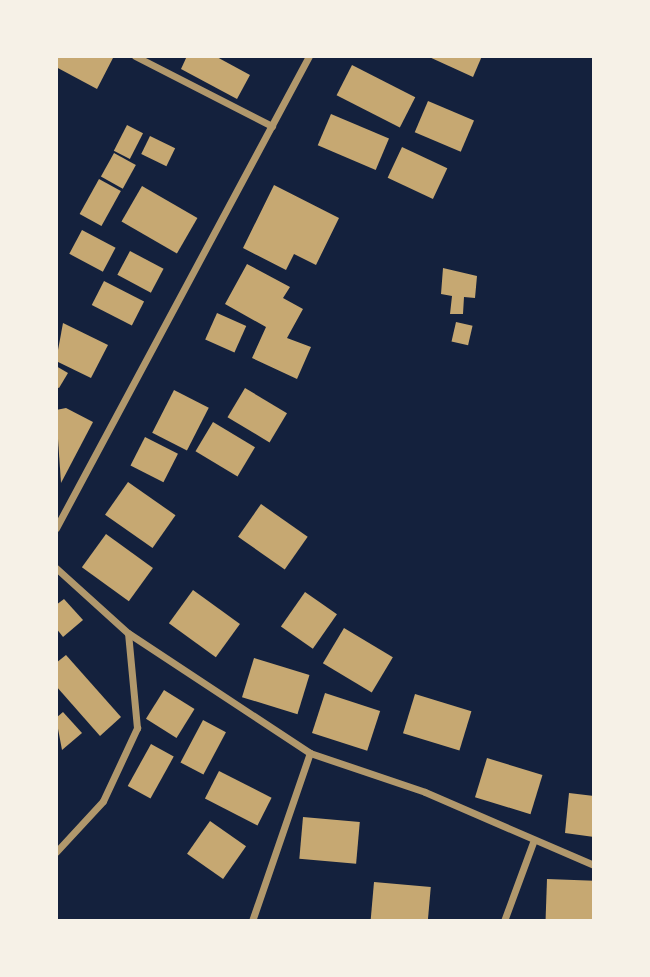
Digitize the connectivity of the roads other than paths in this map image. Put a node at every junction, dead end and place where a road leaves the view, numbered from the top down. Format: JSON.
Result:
{"nodes":[{"id":1,"x":135,"y":56,"type":"edge"},
{"id":2,"x":309,"y":56,"type":"edge"},
{"id":3,"x":272,"y":126,"type":"junction"},
{"id":4,"x":56,"y":527,"type":"edge"},
{"id":5,"x":56,"y":568,"type":"edge"},
{"id":6,"x":128,"y":633,"type":"junction"},
{"id":7,"x":310,"y":753,"type":"junction"},
{"id":8,"x":533,"y":842,"type":"junction"},
{"id":9,"x":56,"y":852,"type":"edge"},
{"id":10,"x":594,"y":865,"type":"edge"},
{"id":11,"x":252,"y":921,"type":"edge"},
{"id":12,"x":504,"y":921,"type":"edge"}],
"edges":[{"from":1,"to":3,"type":"street"},
{"from":2,"to":3,"type":"street"},
{"from":3,"to":4,"type":"street"},
{"from":5,"to":6,"type":"street"},
{"from":6,"to":7,"type":"street"},
{"from":6,"to":9,"type":"street"},
{"from":7,"to":8,"type":"street"},
{"from":7,"to":11,"type":"street"},
{"from":8,"to":10,"type":"street"},
{"from":8,"to":12,"type":"street"}]}
